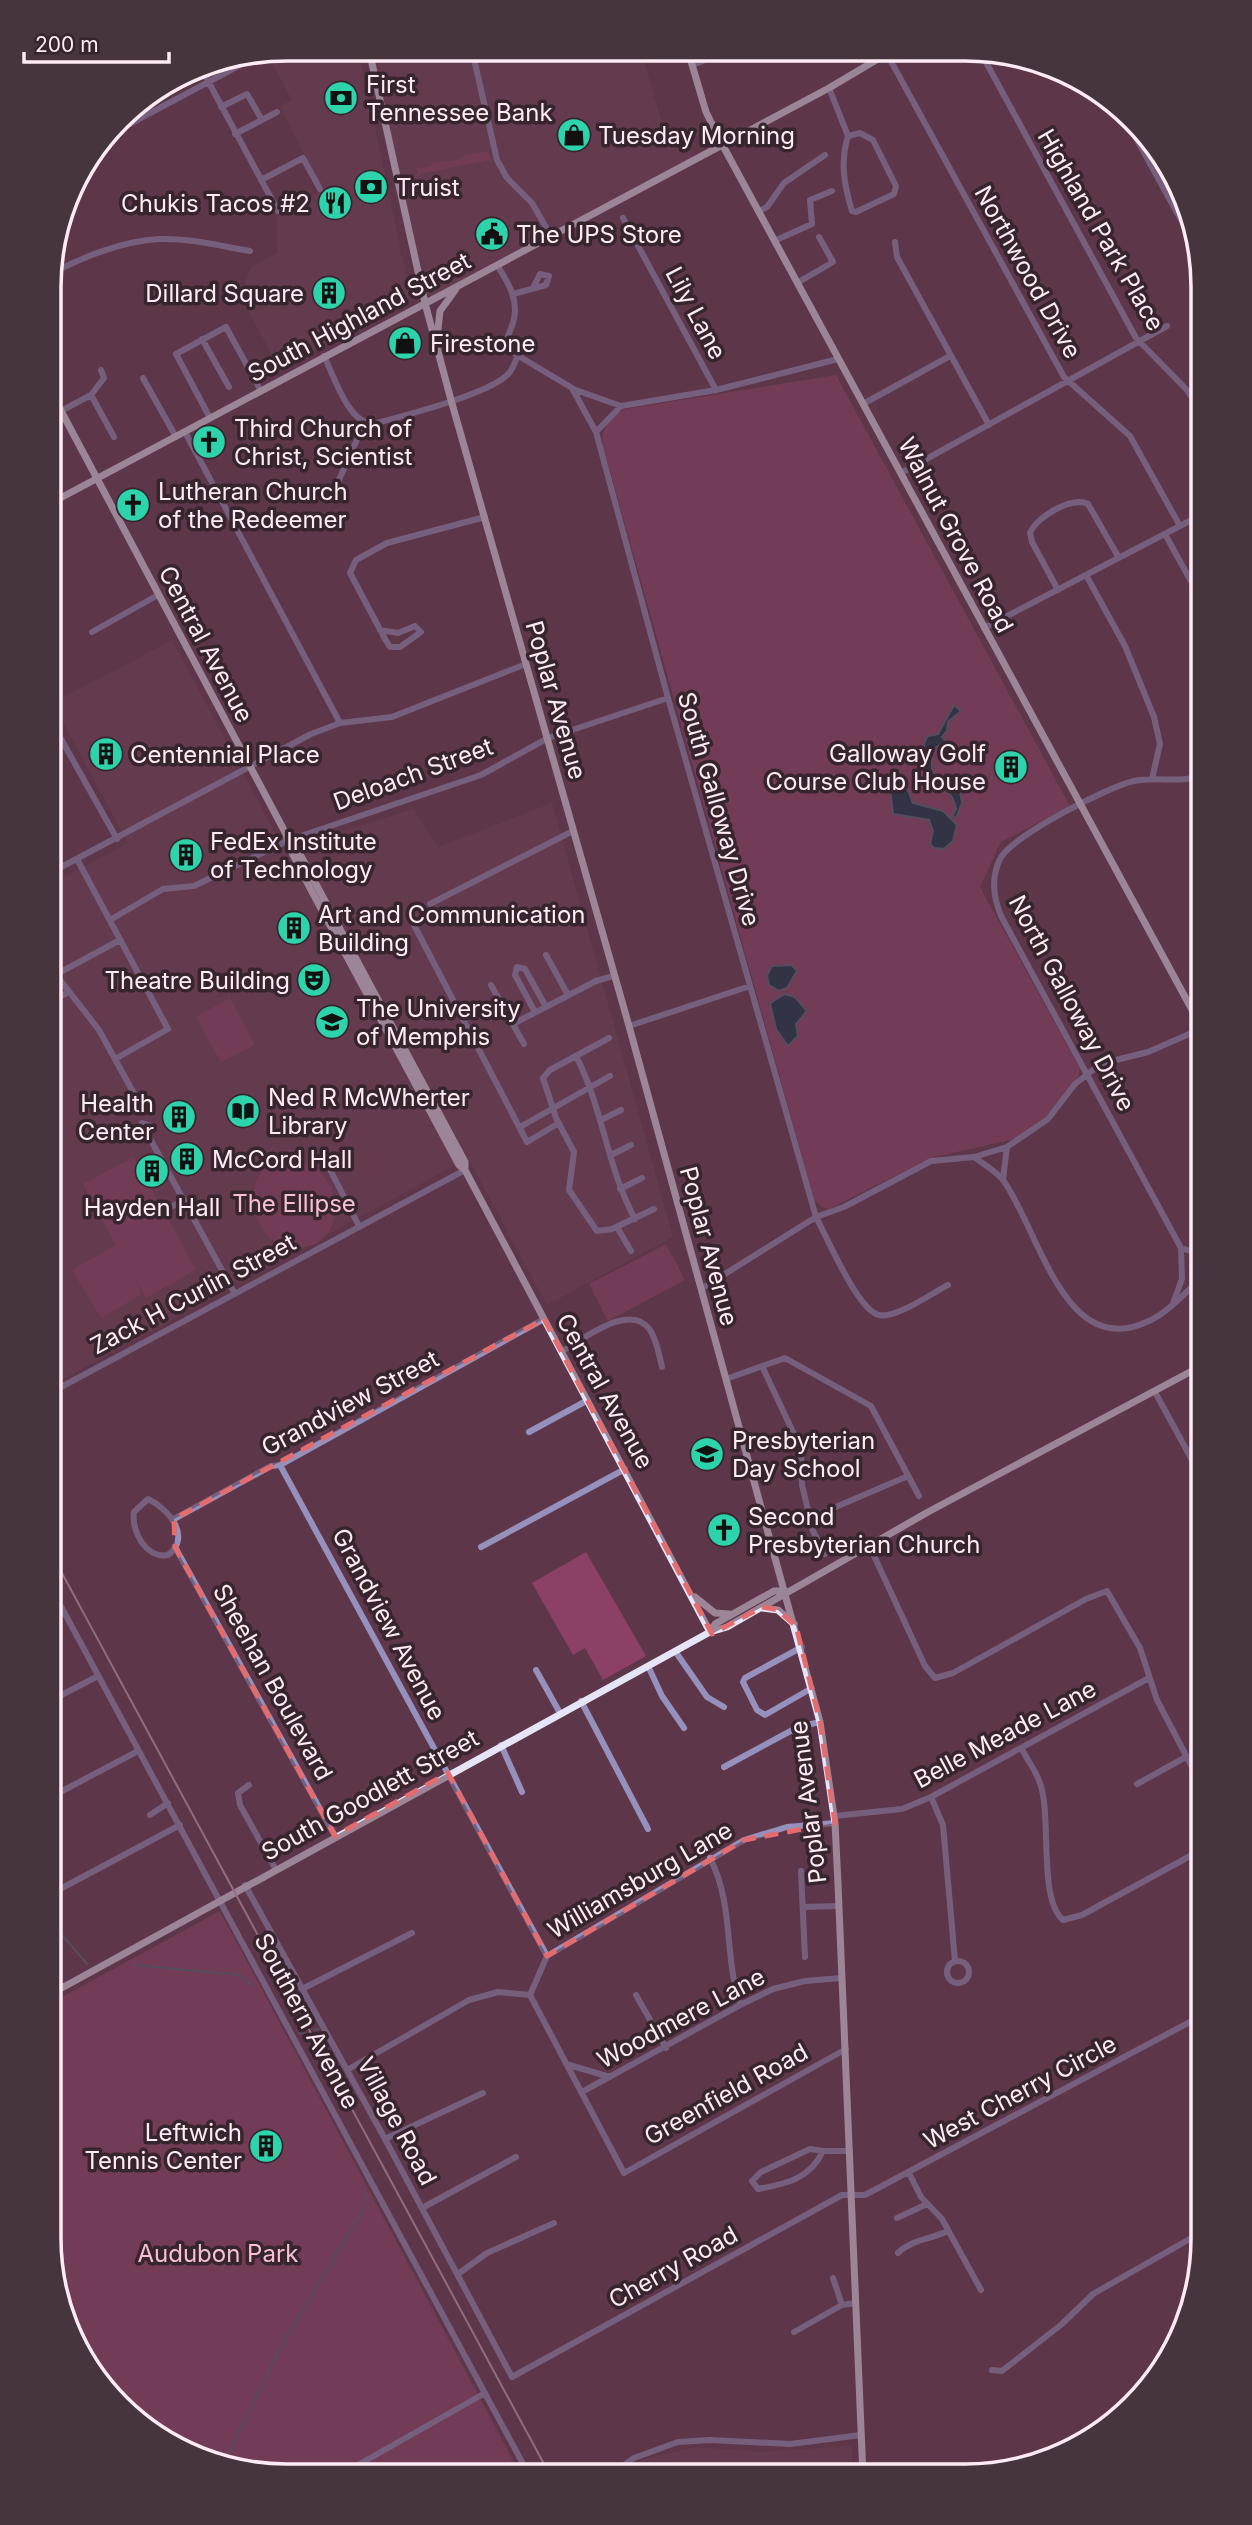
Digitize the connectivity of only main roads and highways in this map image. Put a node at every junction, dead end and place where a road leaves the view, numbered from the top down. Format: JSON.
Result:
{"nodes":[{"id":1,"x":372,"y":61,"type":"edge"},
{"id":2,"x":691,"y":61,"type":"edge"},
{"id":3,"x":867,"y":61,"type":"edge"},
{"id":4,"x":722,"y":144,"type":"junction"},
{"id":5,"x":464,"y":283,"type":"junction"},
{"id":6,"x":425,"y":303,"type":"junction"},
{"id":7,"x":437,"y":345,"type":"junction"},
{"id":8,"x":62,"y":413,"type":"edge"},
{"id":9,"x":96,"y":479,"type":"junction"},
{"id":10,"x":62,"y":497,"type":"edge"},
{"id":11,"x":1191,"y":1007,"type":"edge"},
{"id":12,"x":1190,"y":1372,"type":"edge"},
{"id":13,"x":687,"y":1588,"type":"junction"},
{"id":14,"x":786,"y":1591,"type":"junction"},
{"id":15,"x":762,"y":1608,"type":"junction"},
{"id":16,"x":733,"y":1614,"type":"junction"},
{"id":17,"x":796,"y":1626,"type":"junction"},
{"id":18,"x":710,"y":1632,"type":"junction"},
{"id":19,"x":61,"y":1988,"type":"edge"},
{"id":20,"x":862,"y":2464,"type":"edge"}],
"edges":[{"from":1,"to":6,"type":"main road","name":"Poplar Avenue"},
{"from":2,"to":4,"type":"main road","name":"Walnut Grove Road"},
{"from":3,"to":4,"type":"main road","name":"South Highland Street"},
{"from":4,"to":5,"type":"main road","name":"South Highland Street"},
{"from":4,"to":11,"type":"main road","name":"Walnut Grove Road"},
{"from":5,"to":6,"type":"main road","name":"South Highland Street"},
{"from":5,"to":7,"type":"main road"},
{"from":6,"to":7,"type":"main road","name":"Poplar Avenue"},
{"from":6,"to":9,"type":"main road","name":"South Highland Street"},
{"from":7,"to":14,"type":"main road","name":"Poplar Avenue"},
{"from":8,"to":9,"type":"main road","name":"Central Avenue"},
{"from":9,"to":10,"type":"main road","name":"South Highland Street"},
{"from":9,"to":13,"type":"main road","name":"Central Avenue"},
{"from":12,"to":14,"type":"main road","name":"South Goodlett Street"},
{"from":13,"to":16,"type":"main road"},
{"from":13,"to":18,"type":"main road","name":"Central Avenue"},
{"from":14,"to":15,"type":"main road","name":"South Goodlett Street"},
{"from":14,"to":16,"type":"main road","name":"South Goodlett Street"},
{"from":14,"to":17,"type":"main road","name":"Poplar Avenue"},
{"from":15,"to":17,"type":"main road"},
{"from":15,"to":18,"type":"main road","name":"South Goodlett Street"},
{"from":16,"to":18,"type":"main road","name":"South Goodlett Street"},
{"from":17,"to":20,"type":"main road","name":"Poplar Avenue"},
{"from":18,"to":19,"type":"main road","name":"South Goodlett Street"}]}
